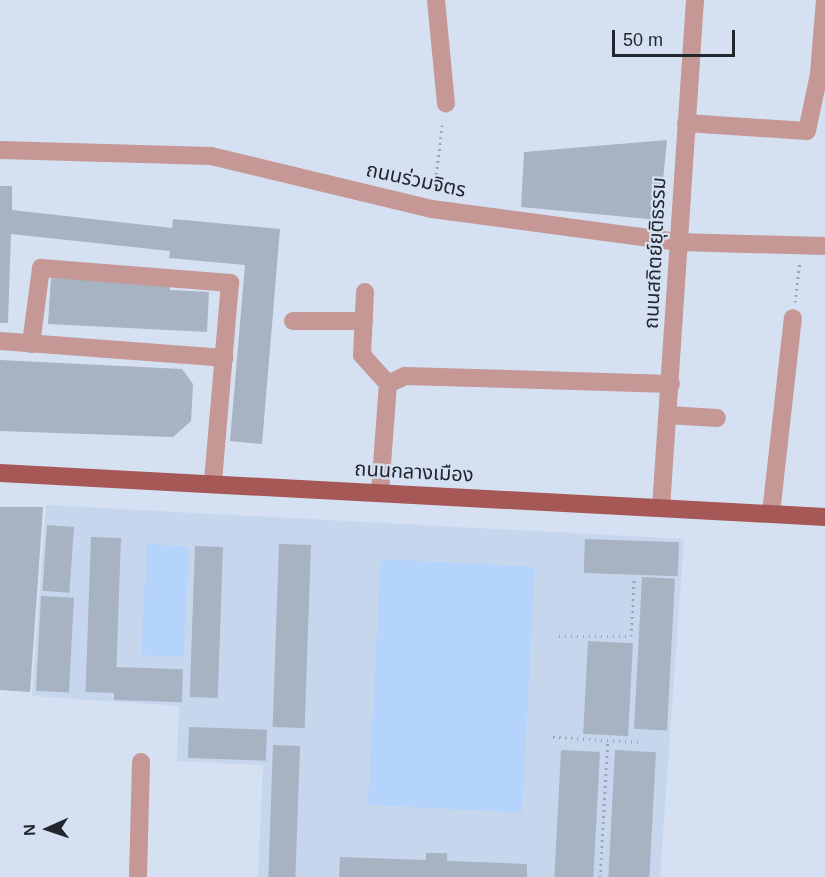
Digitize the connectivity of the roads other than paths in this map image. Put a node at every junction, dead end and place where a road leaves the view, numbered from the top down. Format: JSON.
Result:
{"nodes":[{"id":1,"x":435,"y":0,"type":"edge"},
{"id":2,"x":695,"y":0,"type":"edge"},
{"id":3,"x":825,"y":0,"type":"edge"},
{"id":4,"x":446,"y":104,"type":"road end"},
{"id":5,"x":686,"y":123,"type":"junction"},
{"id":6,"x":0,"y":150,"type":"edge"},
{"id":7,"x":678,"y":242,"type":"junction"},
{"id":8,"x":825,"y":246,"type":"edge"},
{"id":9,"x":365,"y":291,"type":"dead end"},
{"id":10,"x":793,"y":318,"type":"road end"},
{"id":11,"x":292,"y":321,"type":"dead end"},
{"id":12,"x":364,"y":321,"type":"junction"},
{"id":13,"x":0,"y":341,"type":"edge"},
{"id":14,"x":31,"y":344,"type":"junction"},
{"id":15,"x":224,"y":358,"type":"junction"},
{"id":16,"x":388,"y":384,"type":"junction"},
{"id":17,"x":671,"y":384,"type":"junction"},
{"id":18,"x":668,"y":415,"type":"junction"},
{"id":19,"x":717,"y":418,"type":"dead end"},
{"id":20,"x":0,"y":473,"type":"edge"},
{"id":21,"x":213,"y":483,"type":"junction"},
{"id":22,"x":381,"y":492,"type":"junction"},
{"id":23,"x":661,"y":508,"type":"junction"},
{"id":24,"x":771,"y":513,"type":"junction"},
{"id":25,"x":825,"y":517,"type":"edge"},
{"id":26,"x":141,"y":762,"type":"dead end"},
{"id":27,"x":138,"y":877,"type":"edge"}],
"edges":[{"from":1,"to":4,"type":"street"},
{"from":2,"to":5,"type":"street","name":"ถนนสถิตย์ยุติธรรม"},
{"from":3,"to":5,"type":"street"},
{"from":5,"to":7,"type":"street","name":"ถนนสถิตย์ยุติธรรม"},
{"from":6,"to":7,"type":"street","name":"ถนนร่วมจิตร"},
{"from":7,"to":8,"type":"street","name":"ถนนร่วมจิตร"},
{"from":7,"to":17,"type":"street","name":"ถนนสถิตย์ยุติธรรม"},
{"from":9,"to":12,"type":"street"},
{"from":10,"to":24,"type":"street"},
{"from":11,"to":12,"type":"street"},
{"from":12,"to":16,"type":"street"},
{"from":13,"to":14,"type":"street"},
{"from":14,"to":15,"type":"street"},
{"from":14,"to":15,"type":"street"},
{"from":15,"to":21,"type":"street"},
{"from":16,"to":17,"type":"street"},
{"from":16,"to":22,"type":"street"},
{"from":17,"to":18,"type":"street","name":"ถนนสถิตย์ยุติธรรม"},
{"from":18,"to":19,"type":"street"},
{"from":18,"to":23,"type":"street","name":"ถนนสถิตย์ยุติธรรม"},
{"from":20,"to":21,"type":"main road","name":"ถนนกลางเมือง"},
{"from":21,"to":22,"type":"main road","name":"ถนนกลางเมือง"},
{"from":22,"to":23,"type":"main road","name":"ถนนกลางเมือง"},
{"from":23,"to":24,"type":"main road","name":"ถนนกลางเมือง"},
{"from":24,"to":25,"type":"main road","name":"ถนนกลางเมือง"},
{"from":26,"to":27,"type":"street"}]}
